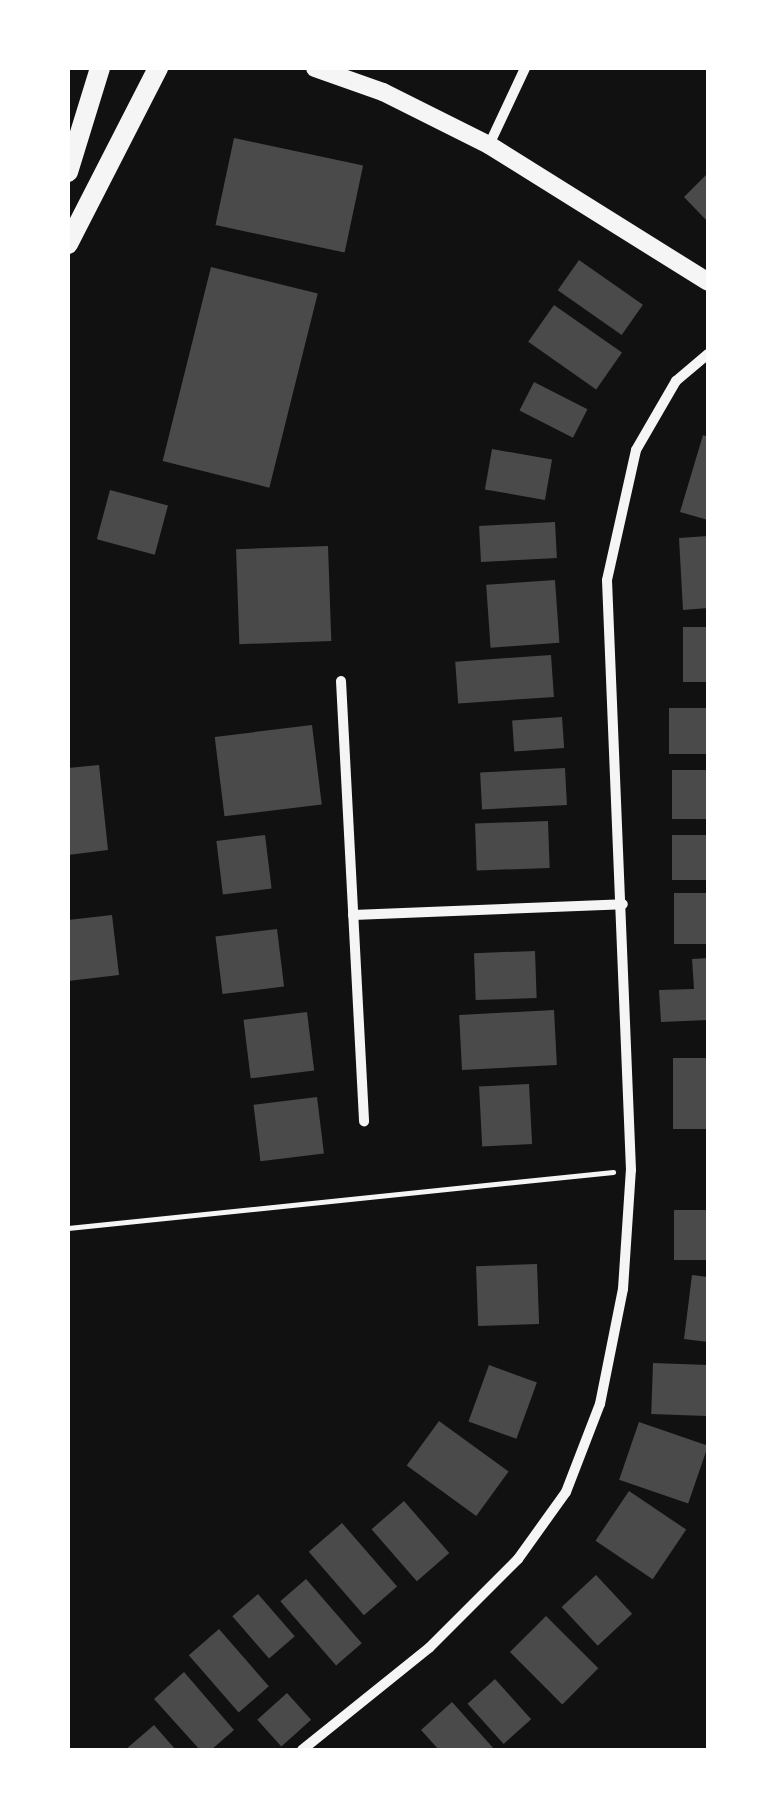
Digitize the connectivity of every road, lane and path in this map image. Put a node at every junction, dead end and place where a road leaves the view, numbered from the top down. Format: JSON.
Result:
{"nodes":[{"id":1,"x":100,"y":68,"type":"edge"},
{"id":2,"x":158,"y":68,"type":"edge"},
{"id":3,"x":315,"y":68,"type":"edge"},
{"id":4,"x":525,"y":68,"type":"edge"},
{"id":5,"x":489,"y":145,"type":"junction"},
{"id":6,"x":68,"y":172,"type":"edge"},
{"id":7,"x":68,"y":244,"type":"edge"},
{"id":8,"x":708,"y":282,"type":"edge"},
{"id":9,"x":708,"y":354,"type":"edge"},
{"id":10,"x":340,"y":681,"type":"dead end"},
{"id":11,"x":623,"y":904,"type":"junction"},
{"id":12,"x":353,"y":915,"type":"junction"},
{"id":13,"x":364,"y":1121,"type":"dead end"},
{"id":14,"x":631,"y":1170,"type":"junction"},
{"id":15,"x":68,"y":1228,"type":"edge"},
{"id":16,"x":302,"y":1750,"type":"edge"}],
"edges":[{"from":1,"to":6,"type":"main road"},
{"from":2,"to":7,"type":"main road"},
{"from":3,"to":5,"type":"street"},
{"from":4,"to":5,"type":"street"},
{"from":5,"to":8,"type":"street"},
{"from":9,"to":11,"type":"street"},
{"from":10,"to":12,"type":"street"},
{"from":11,"to":12,"type":"street"},
{"from":11,"to":14,"type":"street"},
{"from":12,"to":13,"type":"street"},
{"from":14,"to":15,"type":"path"},
{"from":14,"to":16,"type":"street"}]}
